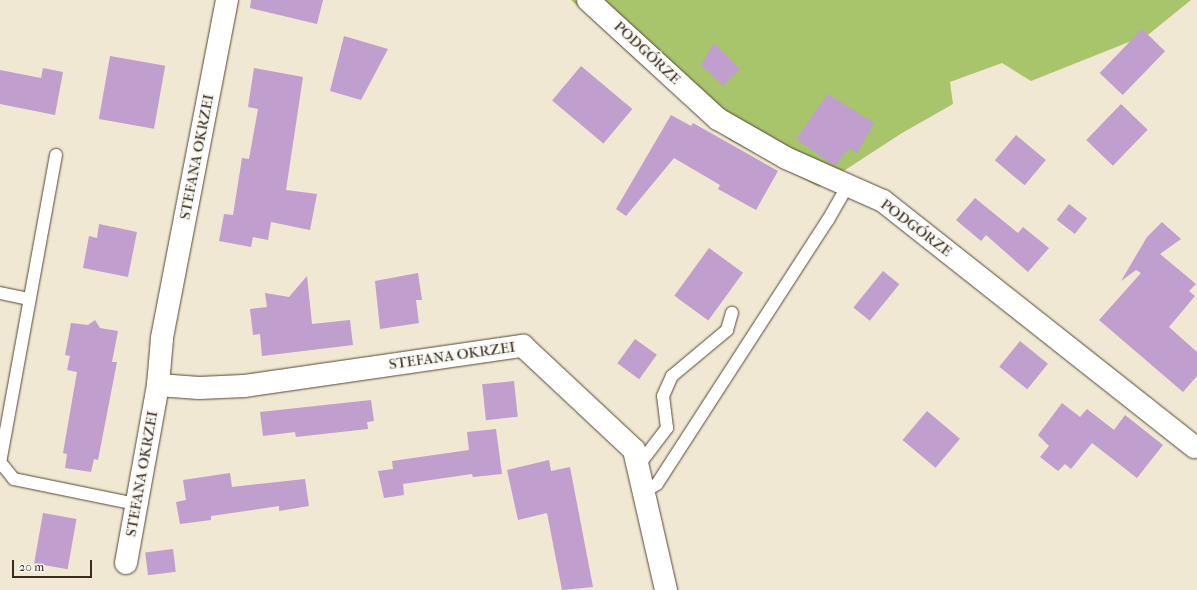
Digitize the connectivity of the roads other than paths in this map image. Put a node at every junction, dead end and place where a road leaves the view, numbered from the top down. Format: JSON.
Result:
{"nodes":[{"id":1,"x":227,"y":0,"type":"edge"},
{"id":2,"x":588,"y":0,"type":"edge"},
{"id":3,"x":56,"y":155,"type":"dead end"},
{"id":4,"x":848,"y":185,"type":"junction"},
{"id":5,"x":0,"y":293,"type":"edge"},
{"id":6,"x":29,"y":299,"type":"junction"},
{"id":7,"x":732,"y":313,"type":"dead end"},
{"id":8,"x":158,"y":385,"type":"junction"},
{"id":9,"x":1196,"y":448,"type":"edge"},
{"id":10,"x":638,"y":466,"type":"junction"},
{"id":11,"x":644,"y":492,"type":"junction"},
{"id":12,"x":136,"y":504,"type":"junction"},
{"id":13,"x":126,"y":563,"type":"dead end"},
{"id":14,"x":666,"y":590,"type":"edge"}],
"edges":[{"from":1,"to":8,"type":"street","name":"STEFANA OKRZEI"},
{"from":2,"to":4,"type":"street","name":"PODGÓRZE"},
{"from":3,"to":6,"type":"lane"},
{"from":4,"to":9,"type":"street","name":"PODGÓRZE"},
{"from":4,"to":11,"type":"lane"},
{"from":5,"to":6,"type":"lane"},
{"from":6,"to":12,"type":"lane"},
{"from":7,"to":10,"type":"lane"},
{"from":8,"to":10,"type":"street","name":"STEFANA OKRZEI"},
{"from":8,"to":12,"type":"street","name":"STEFANA OKRZEI"},
{"from":10,"to":11,"type":"street","name":"STEFANA OKRZEI"},
{"from":11,"to":14,"type":"street","name":"STEFANA OKRZEI"},
{"from":12,"to":13,"type":"street","name":"STEFANA OKRZEI"}]}
